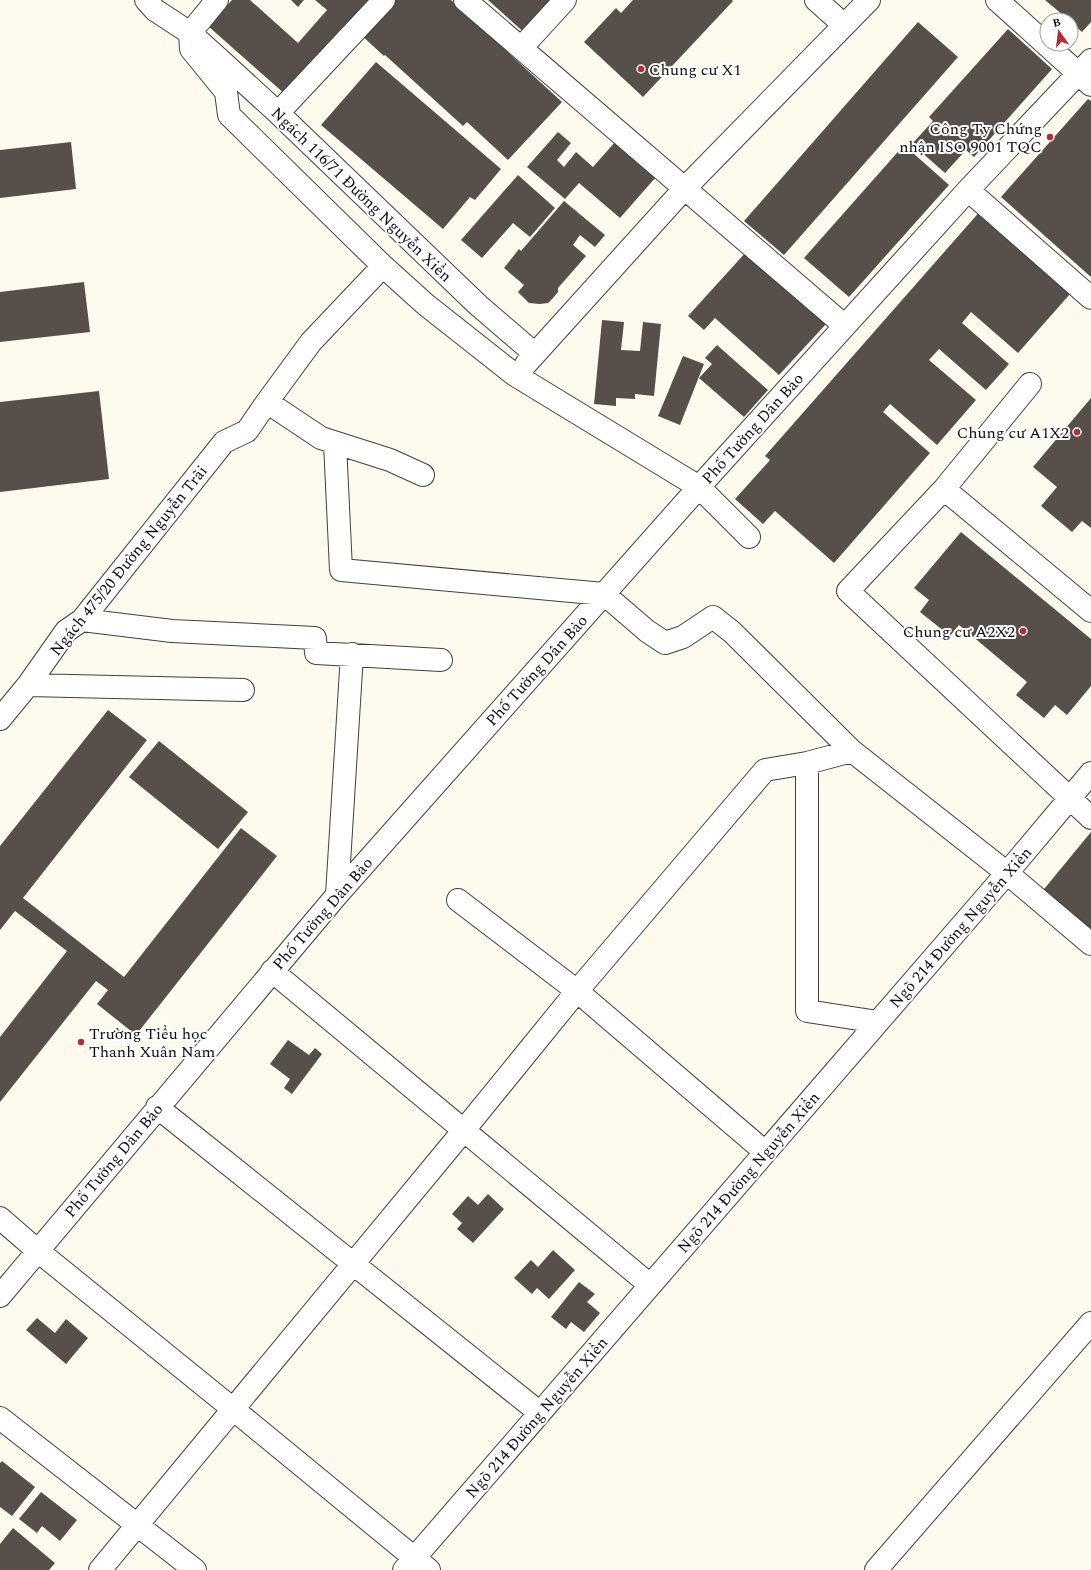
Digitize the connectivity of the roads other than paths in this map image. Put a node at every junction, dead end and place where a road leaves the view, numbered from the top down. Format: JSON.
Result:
{"nodes":[{"id":1,"x":146,"y":0,"type":"edge"},
{"id":2,"x":217,"y":0,"type":"edge"},
{"id":3,"x":384,"y":0,"type":"edge"},
{"id":4,"x":465,"y":0,"type":"edge"},
{"id":5,"x":565,"y":0,"type":"edge"},
{"id":6,"x":816,"y":0,"type":"edge"},
{"id":7,"x":869,"y":0,"type":"edge"},
{"id":8,"x":997,"y":0,"type":"edge"},
{"id":9,"x":844,"y":25,"type":"junction"},
{"id":10,"x":190,"y":33,"type":"junction"},
{"id":11,"x":522,"y":47,"type":"junction"},
{"id":12,"x":1087,"y":73,"type":"edge"},
{"id":13,"x":278,"y":113,"type":"junction"},
{"id":14,"x":685,"y":188,"type":"junction"},
{"id":15,"x":968,"y":190,"type":"junction"},
{"id":16,"x":383,"y":266,"type":"junction"},
{"id":17,"x":1091,"y":298,"type":"edge"},
{"id":18,"x":845,"y":326,"type":"junction"},
{"id":19,"x":535,"y":354,"type":"junction"},
{"id":20,"x":515,"y":375,"type":"junction"},
{"id":21,"x":1030,"y":384,"type":"dead end"},
{"id":22,"x":266,"y":402,"type":"junction"},
{"id":23,"x":335,"y":443,"type":"junction"},
{"id":24,"x":423,"y":475,"type":"dead end"},
{"id":25,"x":699,"y":487,"type":"junction"},
{"id":26,"x":944,"y":489,"type":"junction"},
{"id":27,"x":749,"y":537,"type":"dead end"},
{"id":28,"x":604,"y":594,"type":"junction"},
{"id":29,"x":1088,"y":603,"type":"edge"},
{"id":30,"x":82,"y":620,"type":"junction"},
{"id":31,"x":352,"y":654,"type":"junction"},
{"id":32,"x":441,"y":660,"type":"dead end"},
{"id":33,"x":28,"y":685,"type":"junction"},
{"id":34,"x":242,"y":690,"type":"dead end"},
{"id":35,"x":0,"y":720,"type":"edge"},
{"id":36,"x":852,"y":751,"type":"junction"},
{"id":37,"x":807,"y":763,"type":"junction"},
{"id":38,"x":1091,"y":773,"type":"edge"},
{"id":39,"x":1069,"y":798,"type":"junction"},
{"id":40,"x":1091,"y":818,"type":"edge"},
{"id":41,"x":1007,"y":872,"type":"junction"},
{"id":42,"x":337,"y":895,"type":"junction"},
{"id":43,"x":458,"y":900,"type":"dead end"},
{"id":44,"x":1091,"y":944,"type":"edge"},
{"id":45,"x":272,"y":971,"type":"junction"},
{"id":46,"x":577,"y":991,"type":"junction"},
{"id":47,"x":878,"y":1022,"type":"junction"},
{"id":48,"x":157,"y":1107,"type":"junction"},
{"id":49,"x":464,"y":1130,"type":"junction"},
{"id":50,"x":765,"y":1152,"type":"junction"},
{"id":51,"x":0,"y":1218,"type":"edge"},
{"id":52,"x":38,"y":1251,"type":"junction"},
{"id":53,"x":353,"y":1264,"type":"junction"},
{"id":54,"x":650,"y":1285,"type":"junction"},
{"id":55,"x":0,"y":1296,"type":"edge"},
{"id":56,"x":1091,"y":1323,"type":"edge"},
{"id":57,"x":233,"y":1409,"type":"junction"},
{"id":58,"x":540,"y":1413,"type":"junction"},
{"id":59,"x":0,"y":1418,"type":"edge"},
{"id":60,"x":137,"y":1525,"type":"junction"},
{"id":61,"x":415,"y":1566,"type":"edge"},
{"id":62,"x":100,"y":1570,"type":"edge"},
{"id":63,"x":195,"y":1570,"type":"edge"},
{"id":64,"x":876,"y":1570,"type":"edge"}],
"edges":[{"from":1,"to":10,"type":"street"},
{"from":2,"to":10,"type":"street"},
{"from":3,"to":13,"type":"street"},
{"from":4,"to":11,"type":"street"},
{"from":5,"to":11,"type":"street"},
{"from":6,"to":9,"type":"street"},
{"from":7,"to":9,"type":"street"},
{"from":8,"to":12,"type":"street"},
{"from":9,"to":14,"type":"street"},
{"from":10,"to":13,"type":"street","name":"Ngách 116/71 Đường Nguyễn Xiển"},
{"from":10,"to":16,"type":"street"},
{"from":11,"to":14,"type":"street"},
{"from":12,"to":15,"type":"street","name":"Phố Tưởng Dân Bảo"},
{"from":13,"to":19,"type":"street","name":"Ngách 116/71 Đường Nguyễn Xiển"},
{"from":14,"to":18,"type":"street"},
{"from":14,"to":19,"type":"street"},
{"from":15,"to":17,"type":"street"},
{"from":15,"to":18,"type":"street","name":"Phố Tưởng Dân Bảo"},
{"from":16,"to":20,"type":"street"},
{"from":16,"to":22,"type":"street","name":"Ngách 475/20 Đường Nguyễn Trãi"},
{"from":18,"to":25,"type":"street","name":"Phố Tưởng Dân Bảo"},
{"from":19,"to":20,"type":"street"},
{"from":20,"to":25,"type":"street"},
{"from":21,"to":26,"type":"street"},
{"from":22,"to":23,"type":"street"},
{"from":22,"to":30,"type":"street","name":"Ngách 475/20 Đường Nguyễn Trãi"},
{"from":23,"to":24,"type":"street"},
{"from":23,"to":28,"type":"street"},
{"from":25,"to":27,"type":"street"},
{"from":25,"to":28,"type":"street","name":"Phố Tưởng Dân Bảo"},
{"from":26,"to":29,"type":"street"},
{"from":26,"to":39,"type":"street"},
{"from":28,"to":36,"type":"street"},
{"from":28,"to":42,"type":"street","name":"Phố Tưởng Dân Bảo"},
{"from":30,"to":31,"type":"street"},
{"from":30,"to":33,"type":"street","name":"Ngách 475/20 Đường Nguyễn Trãi"},
{"from":31,"to":32,"type":"street"},
{"from":31,"to":42,"type":"street"},
{"from":33,"to":34,"type":"street"},
{"from":33,"to":35,"type":"street","name":"Ngách 475/20 Đường Nguyễn Trãi"},
{"from":36,"to":37,"type":"street"},
{"from":36,"to":41,"type":"street"},
{"from":37,"to":46,"type":"street"},
{"from":37,"to":47,"type":"street"},
{"from":38,"to":39,"type":"street","name":"Ngõ 214 Đường Nguyễn Xiển"},
{"from":39,"to":40,"type":"street"},
{"from":39,"to":41,"type":"street","name":"Ngõ 214 Đường Nguyễn Xiển"},
{"from":41,"to":44,"type":"street"},
{"from":41,"to":47,"type":"street","name":"Ngõ 214 Đường Nguyễn Xiển"},
{"from":42,"to":45,"type":"street","name":"Phố Tưởng Dân Bảo"},
{"from":43,"to":46,"type":"street"},
{"from":45,"to":48,"type":"street","name":"Phố Tưởng Dân Bảo"},
{"from":45,"to":49,"type":"street"},
{"from":46,"to":49,"type":"street"},
{"from":46,"to":50,"type":"street"},
{"from":47,"to":50,"type":"street","name":"Ngõ 214 Đường Nguyễn Xiển"},
{"from":48,"to":52,"type":"street","name":"Phố Tưởng Dân Bảo"},
{"from":48,"to":53,"type":"street"},
{"from":49,"to":53,"type":"street"},
{"from":49,"to":54,"type":"street"},
{"from":50,"to":54,"type":"street","name":"Ngõ 214 Đường Nguyễn Xiển"},
{"from":51,"to":52,"type":"street"},
{"from":52,"to":55,"type":"street","name":"Phố Tưởng Dân Bảo"},
{"from":52,"to":57,"type":"street"},
{"from":53,"to":57,"type":"street"},
{"from":53,"to":58,"type":"street"},
{"from":54,"to":58,"type":"street","name":"Ngõ 214 Đường Nguyễn Xiển"},
{"from":56,"to":64,"type":"street"},
{"from":57,"to":60,"type":"street"},
{"from":57,"to":61,"type":"street"},
{"from":58,"to":61,"type":"street","name":"Ngõ 214 Đường Nguyễn Xiển"},
{"from":59,"to":60,"type":"street"},
{"from":60,"to":62,"type":"street"},
{"from":60,"to":63,"type":"street"}]}
